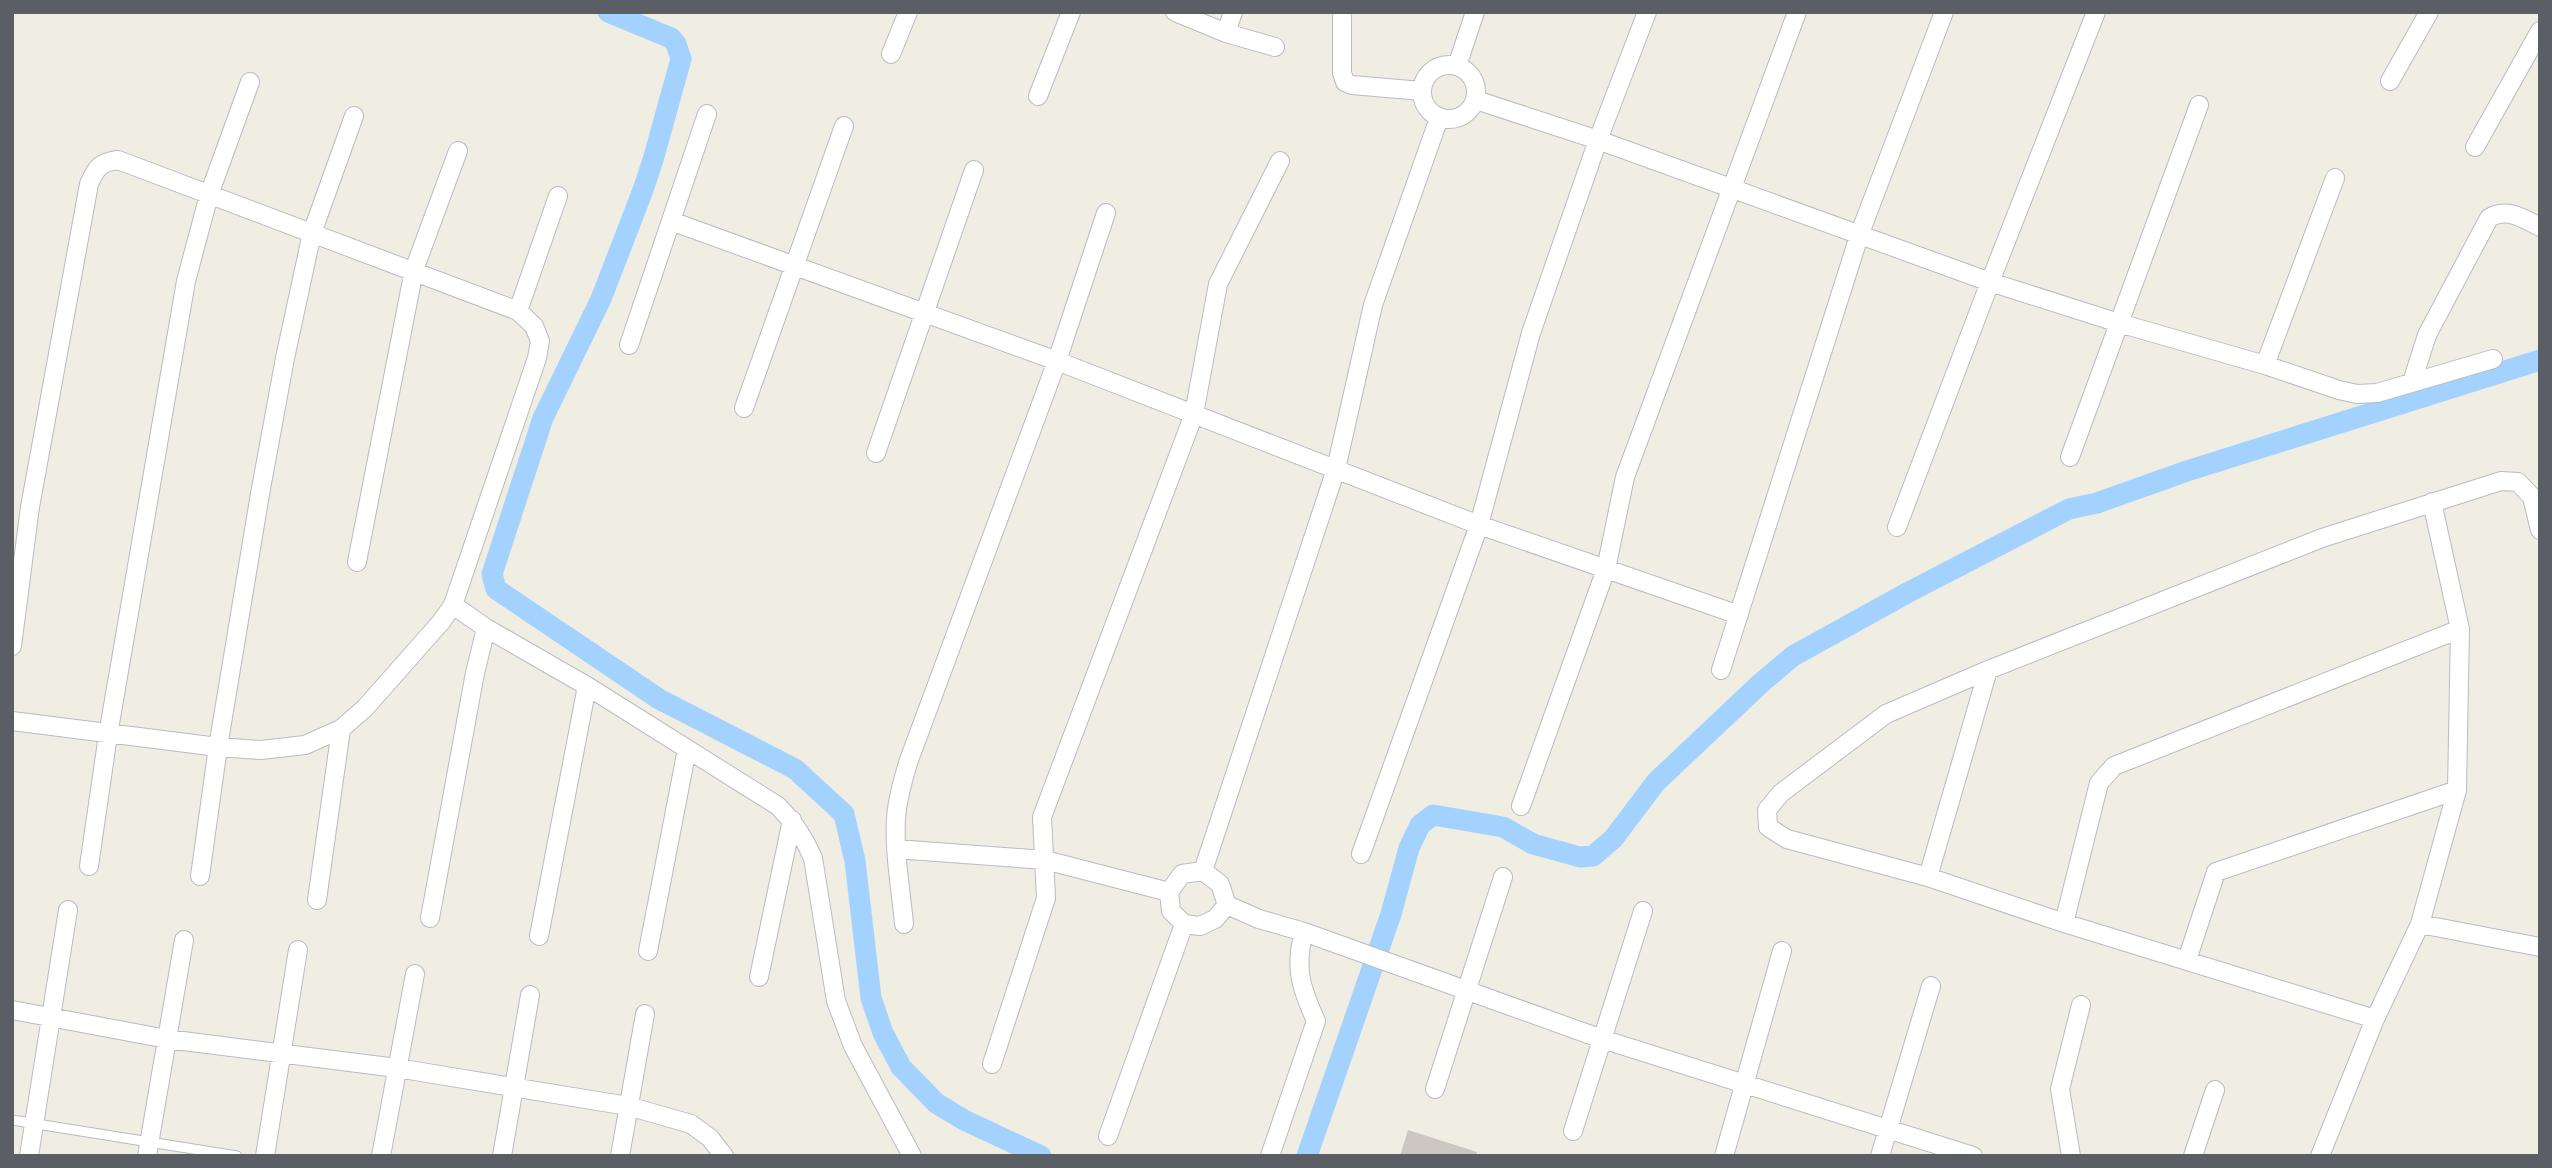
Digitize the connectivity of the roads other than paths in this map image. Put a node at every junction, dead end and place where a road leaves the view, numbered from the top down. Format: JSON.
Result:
{"nodes":[{"id":1,"x":908,"y":12,"type":"edge"},
{"id":2,"x":1071,"y":12,"type":"edge"},
{"id":3,"x":1175,"y":12,"type":"edge"},
{"id":4,"x":1233,"y":12,"type":"edge"},
{"id":5,"x":1475,"y":12,"type":"edge"},
{"id":6,"x":1647,"y":12,"type":"edge"},
{"id":7,"x":1797,"y":12,"type":"edge"},
{"id":8,"x":1944,"y":12,"type":"edge"},
{"id":9,"x":2096,"y":12,"type":"edge"},
{"id":10,"x":2429,"y":12,"type":"edge"},
{"id":11,"x":1342,"y":17,"type":"dead end"},
{"id":12,"x":2540,"y":31,"type":"edge"},
{"id":13,"x":1226,"y":33,"type":"junction"},
{"id":14,"x":1275,"y":47,"type":"dead end"},
{"id":15,"x":891,"y":54,"type":"dead end"},
{"id":16,"x":1457,"y":66,"type":"junction"},
{"id":17,"x":2390,"y":81,"type":"dead end"},
{"id":18,"x":250,"y":82,"type":"dead end"},
{"id":19,"x":1422,"y":91,"type":"junction"},
{"id":20,"x":1038,"y":96,"type":"dead end"},
{"id":21,"x":1476,"y":100,"type":"junction"},
{"id":22,"x":2199,"y":105,"type":"dead end"},
{"id":23,"x":707,"y":114,"type":"dead end"},
{"id":24,"x":354,"y":116,"type":"dead end"},
{"id":25,"x":1439,"y":118,"type":"junction"},
{"id":26,"x":844,"y":126,"type":"dead end"},
{"id":27,"x":1598,"y":140,"type":"junction"},
{"id":28,"x":2475,"y":147,"type":"dead end"},
{"id":29,"x":458,"y":151,"type":"dead end"},
{"id":30,"x":1280,"y":161,"type":"dead end"},
{"id":31,"x":974,"y":170,"type":"dead end"},
{"id":32,"x":2334,"y":178,"type":"dead end"},
{"id":33,"x":1732,"y":189,"type":"junction"},
{"id":34,"x":209,"y":195,"type":"junction"},
{"id":35,"x":558,"y":196,"type":"dead end"},
{"id":36,"x":1106,"y":213,"type":"dead end"},
{"id":37,"x":671,"y":221,"type":"junction"},
{"id":38,"x":2540,"y":227,"type":"edge"},
{"id":39,"x":312,"y":233,"type":"junction"},
{"id":40,"x":1860,"y":233,"type":"junction"},
{"id":41,"x":796,"y":266,"type":"junction"},
{"id":42,"x":414,"y":270,"type":"junction"},
{"id":43,"x":1990,"y":282,"type":"junction"},
{"id":44,"x":518,"y":311,"type":"junction"},
{"id":45,"x":925,"y":314,"type":"junction"},
{"id":46,"x":2119,"y":323,"type":"junction"},
{"id":47,"x":629,"y":345,"type":"dead end"},
{"id":48,"x":2493,"y":359,"type":"dead end"},
{"id":49,"x":1057,"y":361,"type":"junction"},
{"id":50,"x":2264,"y":365,"type":"junction"},
{"id":51,"x":2412,"y":382,"type":"junction"},
{"id":52,"x":744,"y":408,"type":"dead end"},
{"id":53,"x":1194,"y":414,"type":"junction"},
{"id":54,"x":876,"y":453,"type":"dead end"},
{"id":55,"x":2070,"y":457,"type":"dead end"},
{"id":56,"x":1336,"y":469,"type":"junction"},
{"id":57,"x":2432,"y":502,"type":"junction"},
{"id":58,"x":1479,"y":525,"type":"junction"},
{"id":59,"x":1897,"y":527,"type":"dead end"},
{"id":60,"x":2540,"y":530,"type":"edge"},
{"id":61,"x":357,"y":562,"type":"dead end"},
{"id":62,"x":1606,"y":569,"type":"junction"},
{"id":63,"x":453,"y":605,"type":"junction"},
{"id":64,"x":1739,"y":615,"type":"junction"},
{"id":65,"x":486,"y":628,"type":"junction"},
{"id":66,"x":2460,"y":628,"type":"junction"},
{"id":67,"x":12,"y":646,"type":"edge"},
{"id":68,"x":1721,"y":670,"type":"dead end"},
{"id":69,"x":1987,"y":670,"type":"junction"},
{"id":70,"x":587,"y":686,"type":"junction"},
{"id":71,"x":12,"y":721,"type":"edge"},
{"id":72,"x":341,"y":729,"type":"junction"},
{"id":73,"x":108,"y":735,"type":"junction"},
{"id":74,"x":218,"y":747,"type":"junction"},
{"id":75,"x":687,"y":749,"type":"junction"},
{"id":76,"x":2457,"y":790,"type":"junction"},
{"id":77,"x":1521,"y":806,"type":"dead end"},
{"id":78,"x":792,"y":820,"type":"junction"},
{"id":79,"x":896,"y":849,"type":"junction"},
{"id":80,"x":1361,"y":854,"type":"dead end"},
{"id":81,"x":1045,"y":860,"type":"junction"},
{"id":82,"x":89,"y":866,"type":"dead end"},
{"id":83,"x":1203,"y":871,"type":"junction"},
{"id":84,"x":200,"y":876,"type":"dead end"},
{"id":85,"x":1503,"y":877,"type":"dead end"},
{"id":86,"x":1928,"y":877,"type":"junction"},
{"id":87,"x":1169,"y":892,"type":"junction"},
{"id":88,"x":317,"y":900,"type":"dead end"},
{"id":89,"x":1227,"y":905,"type":"junction"},
{"id":90,"x":68,"y":910,"type":"dead end"},
{"id":91,"x":1643,"y":911,"type":"dead end"},
{"id":92,"x":430,"y":918,"type":"dead end"},
{"id":93,"x":2064,"y":923,"type":"junction"},
{"id":94,"x":904,"y":924,"type":"dead end"},
{"id":95,"x":1184,"y":924,"type":"junction"},
{"id":96,"x":2420,"y":924,"type":"junction"},
{"id":97,"x":1304,"y":932,"type":"junction"},
{"id":98,"x":539,"y":936,"type":"dead end"},
{"id":99,"x":184,"y":940,"type":"dead end"},
{"id":100,"x":2540,"y":947,"type":"edge"},
{"id":101,"x":298,"y":950,"type":"dead end"},
{"id":102,"x":648,"y":951,"type":"dead end"},
{"id":103,"x":1782,"y":951,"type":"dead end"},
{"id":104,"x":2187,"y":960,"type":"junction"},
{"id":105,"x":415,"y":974,"type":"dead end"},
{"id":106,"x":759,"y":977,"type":"dead end"},
{"id":107,"x":1931,"y":986,"type":"dead end"},
{"id":108,"x":1465,"y":989,"type":"junction"},
{"id":109,"x":530,"y":995,"type":"dead end"},
{"id":110,"x":2081,"y":1005,"type":"dead end"},
{"id":111,"x":12,"y":1010,"type":"edge"},
{"id":112,"x":645,"y":1014,"type":"dead end"},
{"id":113,"x":52,"y":1017,"type":"junction"},
{"id":114,"x":2375,"y":1019,"type":"junction"},
{"id":115,"x":167,"y":1039,"type":"junction"},
{"id":116,"x":1602,"y":1039,"type":"junction"},
{"id":117,"x":282,"y":1053,"type":"junction"},
{"id":118,"x":992,"y":1064,"type":"dead end"},
{"id":119,"x":397,"y":1068,"type":"junction"},
{"id":120,"x":1743,"y":1085,"type":"junction"},
{"id":121,"x":514,"y":1087,"type":"junction"},
{"id":122,"x":1435,"y":1089,"type":"dead end"},
{"id":123,"x":2216,"y":1090,"type":"dead end"},
{"id":124,"x":628,"y":1106,"type":"junction"},
{"id":125,"x":12,"y":1120,"type":"edge"},
{"id":126,"x":35,"y":1124,"type":"junction"},
{"id":127,"x":1888,"y":1129,"type":"junction"},
{"id":128,"x":1573,"y":1131,"type":"dead end"},
{"id":129,"x":1108,"y":1136,"type":"dead end"},
{"id":130,"x":149,"y":1148,"type":"edge"},
{"id":131,"x":30,"y":1156,"type":"edge"},
{"id":132,"x":237,"y":1156,"type":"edge"},
{"id":133,"x":265,"y":1156,"type":"edge"},
{"id":134,"x":382,"y":1156,"type":"edge"},
{"id":135,"x":502,"y":1156,"type":"edge"},
{"id":136,"x":620,"y":1156,"type":"edge"},
{"id":137,"x":724,"y":1156,"type":"edge"},
{"id":138,"x":912,"y":1156,"type":"edge"},
{"id":139,"x":1270,"y":1156,"type":"edge"},
{"id":140,"x":1724,"y":1156,"type":"edge"},
{"id":141,"x":1880,"y":1156,"type":"edge"},
{"id":142,"x":1973,"y":1156,"type":"edge"},
{"id":143,"x":2071,"y":1156,"type":"edge"},
{"id":144,"x":2193,"y":1156,"type":"edge"},
{"id":145,"x":2320,"y":1156,"type":"edge"}],
"edges":[{"from":1,"to":15,"type":"street"},
{"from":2,"to":20,"type":"street"},
{"from":3,"to":13,"type":"street"},
{"from":4,"to":13,"type":"street"},
{"from":5,"to":16,"type":"street"},
{"from":6,"to":27,"type":"street"},
{"from":7,"to":33,"type":"street"},
{"from":8,"to":40,"type":"street"},
{"from":9,"to":43,"type":"street"},
{"from":10,"to":17,"type":"street"},
{"from":11,"to":19,"type":"street"},
{"from":12,"to":28,"type":"street"},
{"from":13,"to":14,"type":"street"},
{"from":16,"to":19,"type":"street"},
{"from":16,"to":21,"type":"street"},
{"from":18,"to":34,"type":"street"},
{"from":19,"to":25,"type":"street"},
{"from":21,"to":25,"type":"street"},
{"from":21,"to":27,"type":"street"},
{"from":22,"to":46,"type":"street"},
{"from":23,"to":37,"type":"street"},
{"from":24,"to":39,"type":"street"},
{"from":25,"to":56,"type":"street"},
{"from":26,"to":41,"type":"street"},
{"from":27,"to":33,"type":"street"},
{"from":27,"to":58,"type":"street"},
{"from":29,"to":42,"type":"street"},
{"from":30,"to":53,"type":"street"},
{"from":31,"to":45,"type":"street"},
{"from":32,"to":50,"type":"street"},
{"from":33,"to":40,"type":"street"},
{"from":33,"to":62,"type":"street"},
{"from":34,"to":39,"type":"street"},
{"from":34,"to":67,"type":"street"},
{"from":34,"to":73,"type":"street"},
{"from":35,"to":44,"type":"street"},
{"from":36,"to":49,"type":"street"},
{"from":37,"to":41,"type":"street"},
{"from":37,"to":47,"type":"street"},
{"from":38,"to":51,"type":"street"},
{"from":39,"to":42,"type":"street"},
{"from":39,"to":74,"type":"street"},
{"from":40,"to":43,"type":"street"},
{"from":40,"to":64,"type":"street"},
{"from":41,"to":45,"type":"street"},
{"from":41,"to":52,"type":"street"},
{"from":42,"to":44,"type":"street"},
{"from":42,"to":61,"type":"street"},
{"from":43,"to":46,"type":"street"},
{"from":43,"to":59,"type":"street"},
{"from":44,"to":63,"type":"street"},
{"from":45,"to":49,"type":"street"},
{"from":45,"to":54,"type":"street"},
{"from":46,"to":50,"type":"street"},
{"from":46,"to":55,"type":"street"},
{"from":48,"to":51,"type":"street"},
{"from":49,"to":53,"type":"street"},
{"from":49,"to":79,"type":"street"},
{"from":50,"to":51,"type":"street"},
{"from":53,"to":56,"type":"street"},
{"from":53,"to":81,"type":"street"},
{"from":56,"to":58,"type":"street"},
{"from":56,"to":83,"type":"street"},
{"from":57,"to":60,"type":"street"},
{"from":57,"to":66,"type":"street"},
{"from":57,"to":69,"type":"street"},
{"from":58,"to":62,"type":"street"},
{"from":58,"to":80,"type":"street"},
{"from":62,"to":64,"type":"street"},
{"from":62,"to":77,"type":"street"},
{"from":63,"to":65,"type":"street"},
{"from":63,"to":72,"type":"street"},
{"from":64,"to":68,"type":"street"},
{"from":65,"to":70,"type":"street"},
{"from":65,"to":92,"type":"street"},
{"from":66,"to":76,"type":"street"},
{"from":66,"to":93,"type":"street"},
{"from":69,"to":86,"type":"street"},
{"from":69,"to":86,"type":"street"},
{"from":70,"to":75,"type":"street"},
{"from":70,"to":98,"type":"street"},
{"from":71,"to":73,"type":"street"},
{"from":72,"to":74,"type":"street"},
{"from":72,"to":88,"type":"street"},
{"from":73,"to":74,"type":"street"},
{"from":73,"to":82,"type":"street"},
{"from":74,"to":84,"type":"street"},
{"from":75,"to":78,"type":"street"},
{"from":75,"to":102,"type":"street"},
{"from":76,"to":96,"type":"street"},
{"from":76,"to":104,"type":"street"},
{"from":78,"to":106,"type":"street"},
{"from":78,"to":138,"type":"street"},
{"from":79,"to":81,"type":"street"},
{"from":79,"to":94,"type":"street"},
{"from":81,"to":87,"type":"street"},
{"from":81,"to":118,"type":"street"},
{"from":83,"to":87,"type":"street"},
{"from":83,"to":89,"type":"street"},
{"from":85,"to":108,"type":"street"},
{"from":86,"to":93,"type":"street"},
{"from":87,"to":95,"type":"street"},
{"from":89,"to":95,"type":"street"},
{"from":89,"to":97,"type":"street"},
{"from":90,"to":113,"type":"street"},
{"from":91,"to":116,"type":"street"},
{"from":93,"to":104,"type":"street"},
{"from":95,"to":129,"type":"street"},
{"from":96,"to":100,"type":"street"},
{"from":96,"to":114,"type":"street"},
{"from":97,"to":108,"type":"street"},
{"from":97,"to":139,"type":"street"},
{"from":99,"to":115,"type":"street"},
{"from":101,"to":117,"type":"street"},
{"from":103,"to":120,"type":"street"},
{"from":104,"to":114,"type":"street"},
{"from":105,"to":119,"type":"street"},
{"from":107,"to":127,"type":"street"},
{"from":108,"to":116,"type":"street"},
{"from":108,"to":122,"type":"street"},
{"from":109,"to":121,"type":"street"},
{"from":110,"to":143,"type":"street"},
{"from":111,"to":113,"type":"street"},
{"from":112,"to":124,"type":"street"},
{"from":113,"to":115,"type":"street"},
{"from":113,"to":126,"type":"street"},
{"from":114,"to":145,"type":"street"},
{"from":115,"to":117,"type":"street"},
{"from":115,"to":130,"type":"street"},
{"from":116,"to":120,"type":"street"},
{"from":116,"to":128,"type":"street"},
{"from":117,"to":119,"type":"street"},
{"from":117,"to":133,"type":"street"},
{"from":119,"to":121,"type":"street"},
{"from":119,"to":134,"type":"street"},
{"from":120,"to":127,"type":"street"},
{"from":120,"to":140,"type":"street"},
{"from":121,"to":124,"type":"street"},
{"from":121,"to":135,"type":"street"},
{"from":123,"to":144,"type":"street"},
{"from":124,"to":136,"type":"street"},
{"from":124,"to":137,"type":"street"},
{"from":125,"to":126,"type":"lane"},
{"from":126,"to":130,"type":"lane"},
{"from":126,"to":131,"type":"street"},
{"from":127,"to":141,"type":"street"},
{"from":127,"to":142,"type":"street"},
{"from":130,"to":132,"type":"lane"}]}
